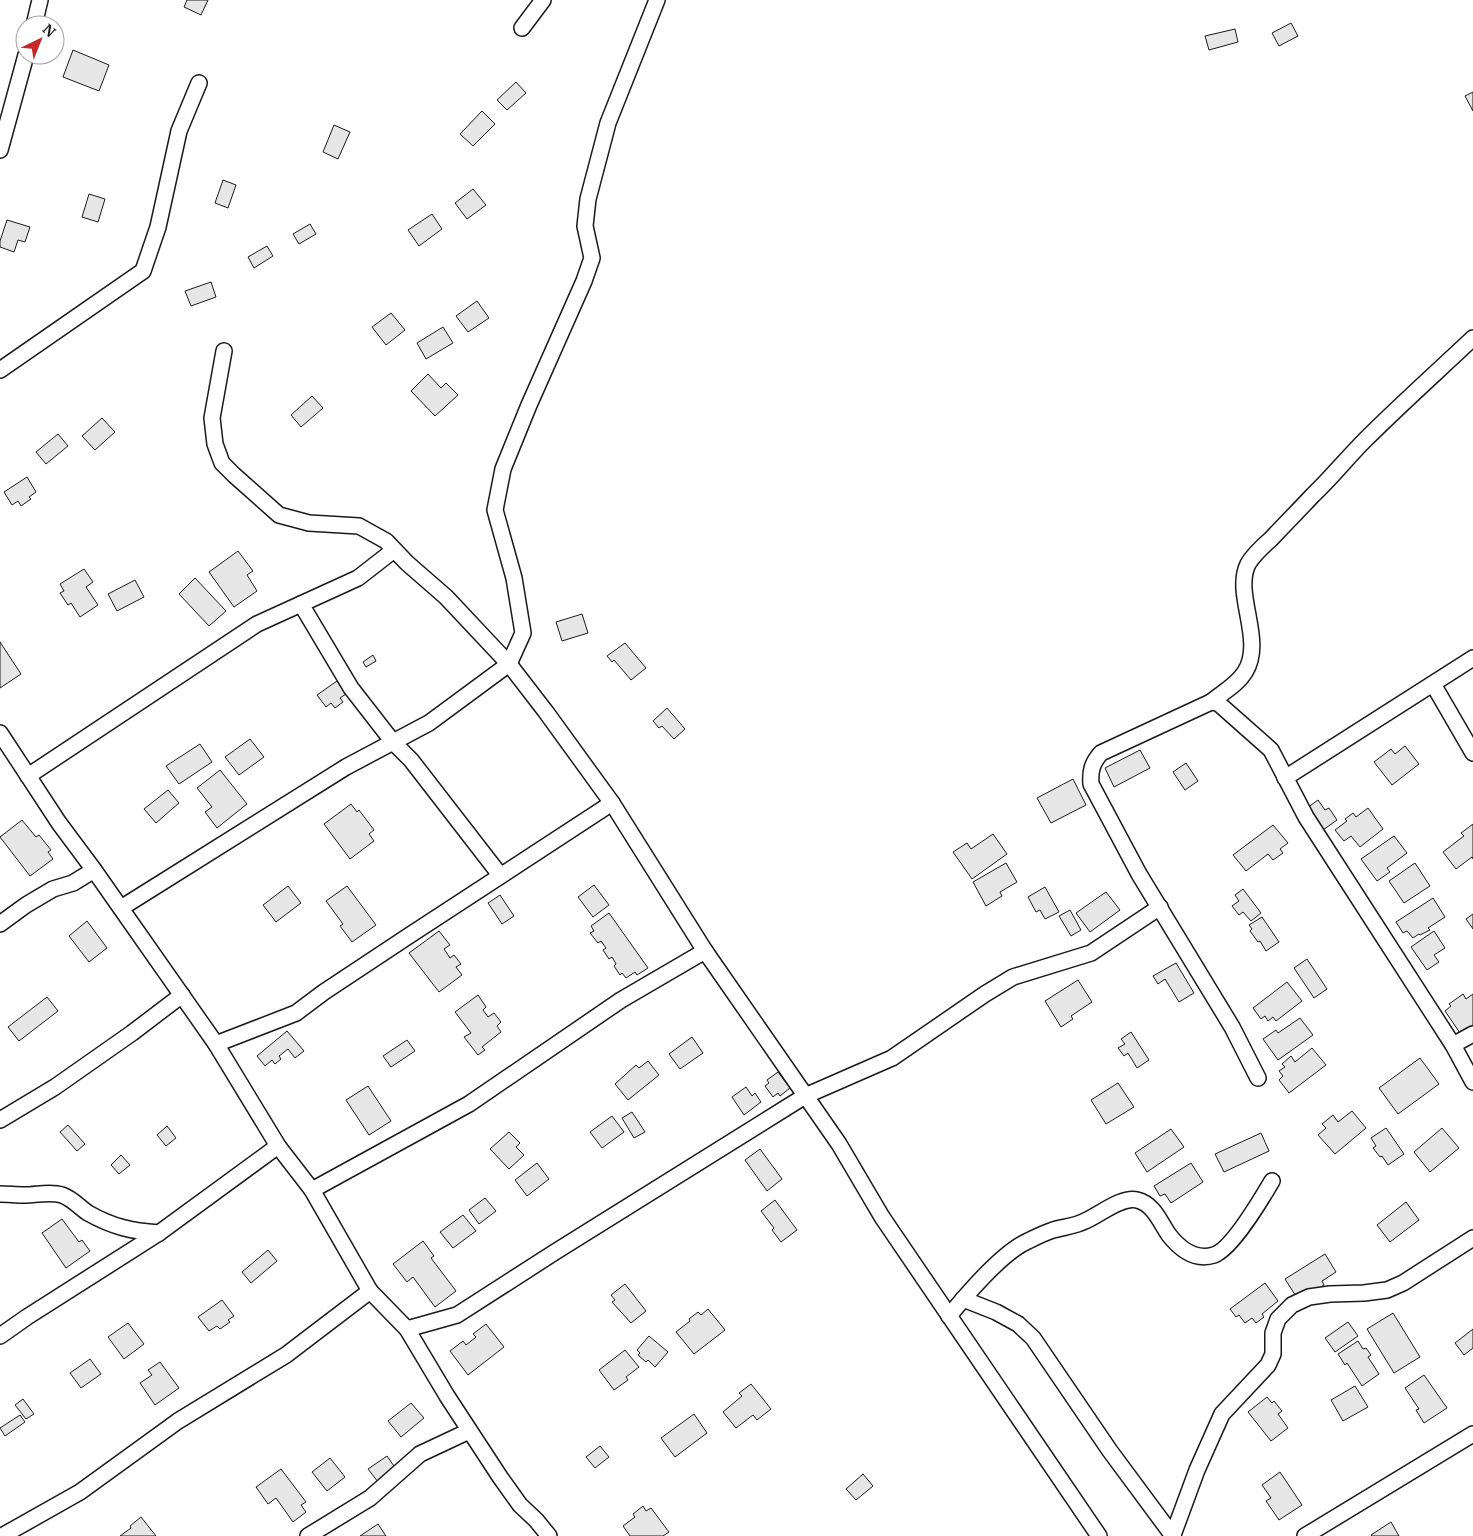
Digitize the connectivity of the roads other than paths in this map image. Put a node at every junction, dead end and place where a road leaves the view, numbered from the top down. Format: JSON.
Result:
{"nodes":[{"id":1,"x":40,"y":0,"type":"edge"},
{"id":2,"x":542,"y":0,"type":"edge"},
{"id":3,"x":658,"y":0,"type":"edge"},
{"id":4,"x":36,"y":15,"type":"edge"},
{"id":5,"x":522,"y":28,"type":"dead end"},
{"id":6,"x":23,"y":65,"type":"edge"},
{"id":7,"x":199,"y":83,"type":"dead end"},
{"id":8,"x":0,"y":147,"type":"edge"},
{"id":9,"x":1473,"y":338,"type":"edge"},
{"id":10,"x":224,"y":351,"type":"dead end"},
{"id":11,"x":0,"y":370,"type":"edge"},
{"id":12,"x":394,"y":550,"type":"junction"},
{"id":13,"x":301,"y":604,"type":"junction"},
{"id":14,"x":1473,"y":658,"type":"edge"},
{"id":15,"x":509,"y":664,"type":"junction"},
{"id":16,"x":1432,"y":684,"type":"junction"},
{"id":17,"x":1211,"y":702,"type":"junction"},
{"id":18,"x":0,"y":733,"type":"edge"},
{"id":19,"x":393,"y":742,"type":"junction"},
{"id":20,"x":1473,"y":753,"type":"edge"},
{"id":21,"x":28,"y":776,"type":"junction"},
{"id":22,"x":1285,"y":778,"type":"junction"},
{"id":23,"x":612,"y":803,"type":"junction"},
{"id":24,"x":94,"y":870,"type":"junction"},
{"id":25,"x":500,"y":875,"type":"junction"},
{"id":26,"x":1160,"y":907,"type":"junction"},
{"id":27,"x":121,"y":908,"type":"junction"},
{"id":28,"x":0,"y":924,"type":"edge"},
{"id":29,"x":705,"y":951,"type":"junction"},
{"id":30,"x":182,"y":995,"type":"junction"},
{"id":31,"x":1473,"y":1034,"type":"edge"},
{"id":32,"x":216,"y":1044,"type":"junction"},
{"id":33,"x":1453,"y":1045,"type":"junction"},
{"id":34,"x":1258,"y":1078,"type":"dead end"},
{"id":35,"x":1473,"y":1082,"type":"edge"},
{"id":36,"x":805,"y":1096,"type":"junction"},
{"id":37,"x":0,"y":1120,"type":"edge"},
{"id":38,"x":278,"y":1146,"type":"junction"},
{"id":39,"x":1272,"y":1181,"type":"dead end"},
{"id":40,"x":312,"y":1190,"type":"junction"},
{"id":41,"x":0,"y":1194,"type":"edge"},
{"id":42,"x":159,"y":1233,"type":"junction"},
{"id":43,"x":1473,"y":1238,"type":"edge"},
{"id":44,"x":370,"y":1290,"type":"junction"},
{"id":45,"x":963,"y":1299,"type":"junction"},
{"id":46,"x":949,"y":1316,"type":"junction"},
{"id":47,"x":407,"y":1329,"type":"junction"},
{"id":48,"x":0,"y":1336,"type":"edge"},
{"id":49,"x":469,"y":1430,"type":"junction"},
{"id":50,"x":1473,"y":1434,"type":"edge"},
{"id":51,"x":2,"y":1536,"type":"edge"},
{"id":52,"x":308,"y":1536,"type":"edge"},
{"id":53,"x":549,"y":1536,"type":"edge"},
{"id":54,"x":1099,"y":1536,"type":"edge"},
{"id":55,"x":1173,"y":1536,"type":"edge"},
{"id":56,"x":1305,"y":1536,"type":"edge"}],
"edges":[{"from":1,"to":4,"type":"street"},
{"from":2,"to":5,"type":"street"},
{"from":3,"to":15,"type":"street"},
{"from":6,"to":8,"type":"street"},
{"from":7,"to":11,"type":"street"},
{"from":9,"to":17,"type":"street"},
{"from":10,"to":12,"type":"street"},
{"from":12,"to":13,"type":"street"},
{"from":12,"to":15,"type":"street"},
{"from":13,"to":19,"type":"street"},
{"from":13,"to":21,"type":"street"},
{"from":14,"to":16,"type":"street"},
{"from":15,"to":19,"type":"street"},
{"from":15,"to":23,"type":"street"},
{"from":16,"to":20,"type":"street"},
{"from":16,"to":22,"type":"street"},
{"from":17,"to":22,"type":"street"},
{"from":17,"to":26,"type":"street"},
{"from":18,"to":21,"type":"street"},
{"from":19,"to":25,"type":"street"},
{"from":19,"to":27,"type":"street"},
{"from":21,"to":24,"type":"street"},
{"from":22,"to":33,"type":"street"},
{"from":23,"to":25,"type":"street"},
{"from":23,"to":29,"type":"street"},
{"from":24,"to":27,"type":"street"},
{"from":24,"to":28,"type":"street"},
{"from":25,"to":32,"type":"street"},
{"from":26,"to":34,"type":"street"},
{"from":26,"to":36,"type":"street"},
{"from":27,"to":30,"type":"street"},
{"from":29,"to":36,"type":"street"},
{"from":29,"to":40,"type":"street"},
{"from":30,"to":32,"type":"street"},
{"from":30,"to":37,"type":"street"},
{"from":31,"to":33,"type":"street"},
{"from":32,"to":38,"type":"street"},
{"from":33,"to":35,"type":"street"},
{"from":36,"to":46,"type":"street"},
{"from":36,"to":47,"type":"street"},
{"from":38,"to":40,"type":"street"},
{"from":38,"to":42,"type":"street"},
{"from":39,"to":45,"type":"street"},
{"from":40,"to":44,"type":"street"},
{"from":41,"to":42,"type":"street"},
{"from":42,"to":48,"type":"street"},
{"from":43,"to":55,"type":"street"},
{"from":44,"to":47,"type":"street"},
{"from":44,"to":51,"type":"street"},
{"from":45,"to":46,"type":"street"},
{"from":45,"to":55,"type":"street"},
{"from":46,"to":54,"type":"street"},
{"from":47,"to":49,"type":"street"},
{"from":49,"to":52,"type":"street"},
{"from":49,"to":53,"type":"street"},
{"from":50,"to":56,"type":"street"}]}
